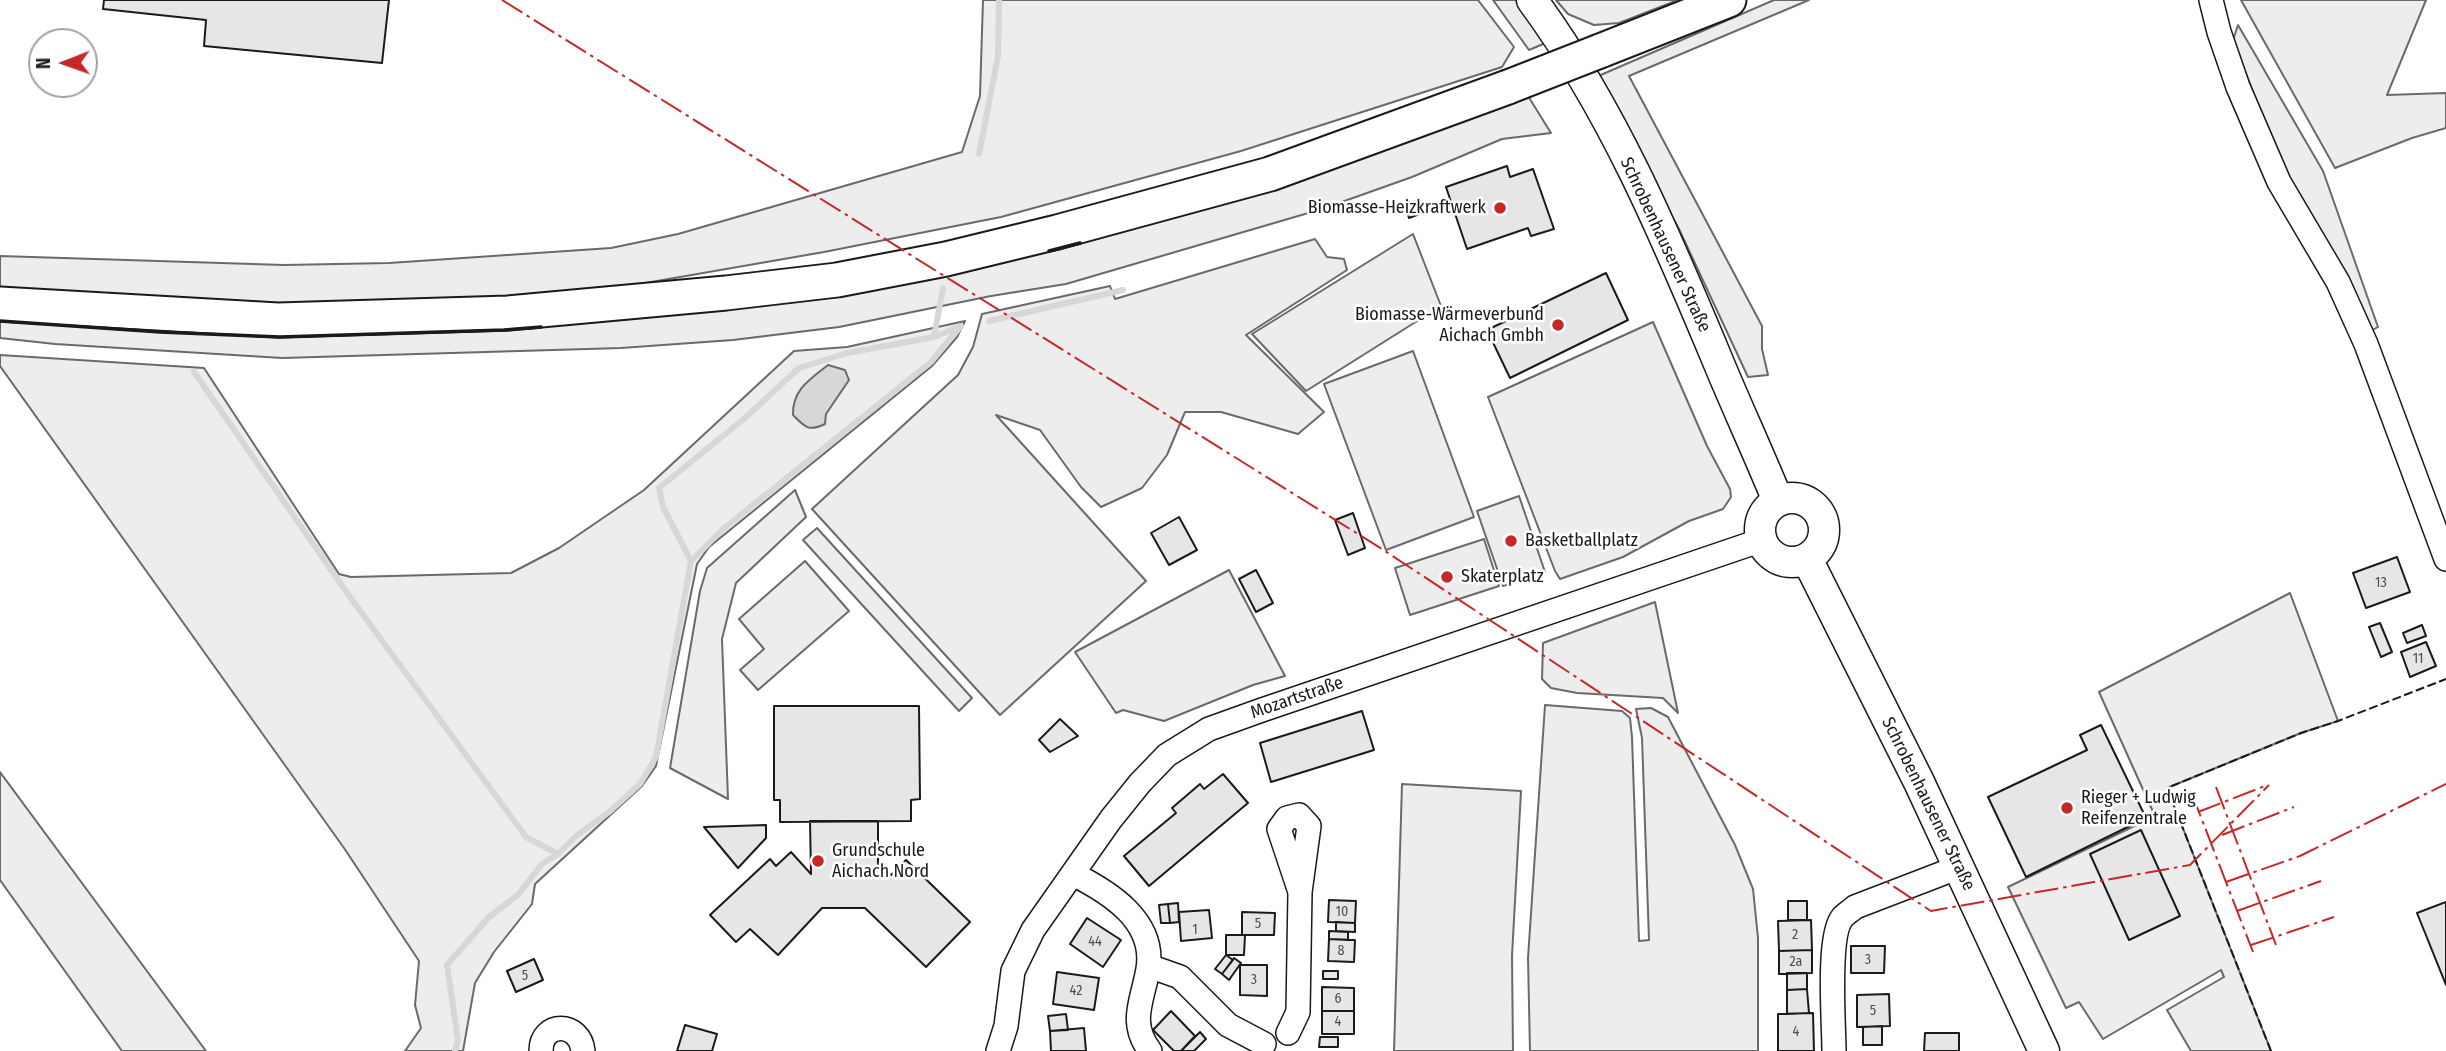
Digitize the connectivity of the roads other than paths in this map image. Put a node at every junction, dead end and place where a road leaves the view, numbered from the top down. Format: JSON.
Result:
{"nodes":[{"id":1,"x":1532,"y":0,"type":"edge"},
{"id":2,"x":1728,"y":0,"type":"edge"},
{"id":3,"x":2211,"y":0,"type":"edge"},
{"id":4,"x":0,"y":304,"type":"edge"},
{"id":5,"x":1778,"y":501,"type":"junction"},
{"id":6,"x":1762,"y":540,"type":"junction"},
{"id":7,"x":1807,"y":559,"type":"junction"},
{"id":8,"x":2446,"y":559,"type":"edge"},
{"id":9,"x":1959,"y":867,"type":"junction"},
{"id":10,"x":1073,"y":874,"type":"junction"},
{"id":11,"x":1300,"y":892,"type":"dead end"},
{"id":12,"x":1149,"y":966,"type":"junction"},
{"id":13,"x":1006,"y":1027,"type":"junction"},
{"id":14,"x":1289,"y":1042,"type":"edge"},
{"id":15,"x":1265,"y":1047,"type":"edge"},
{"id":16,"x":541,"y":1051,"type":"edge"},
{"id":17,"x":583,"y":1051,"type":"edge"},
{"id":18,"x":998,"y":1051,"type":"edge"},
{"id":19,"x":1008,"y":1051,"type":"edge"},
{"id":20,"x":1150,"y":1051,"type":"edge"},
{"id":21,"x":1834,"y":1051,"type":"edge"},
{"id":22,"x":2044,"y":1051,"type":"edge"}],
"edges":[{"from":1,"to":5,"type":"main road","name":"Schrobenhausener Straße"},
{"from":2,"to":4,"type":"highway","bridge":true},
{"from":3,"to":8,"type":"street"},
{"from":5,"to":6,"type":"main road"},
{"from":5,"to":7,"type":"main road"},
{"from":6,"to":7,"type":"main road"},
{"from":6,"to":10,"type":"street","name":"Mozartstraße"},
{"from":7,"to":9,"type":"main road","name":"Schrobenhausener Straße"},
{"from":9,"to":21,"type":"street"},
{"from":9,"to":22,"type":"main road","name":"Schrobenhausener Straße"},
{"from":10,"to":12,"type":"street"},
{"from":10,"to":13,"type":"street","name":"Mozartstraße"},
{"from":11,"to":14,"type":"street"},
{"from":12,"to":15,"type":"street"},
{"from":12,"to":20,"type":"street"},
{"from":13,"to":18,"type":"street","name":"Mozartstraße"},
{"from":13,"to":19,"type":"street"},
{"from":14,"to":15,"type":"street"},
{"from":16,"to":17,"type":"street"}]}
